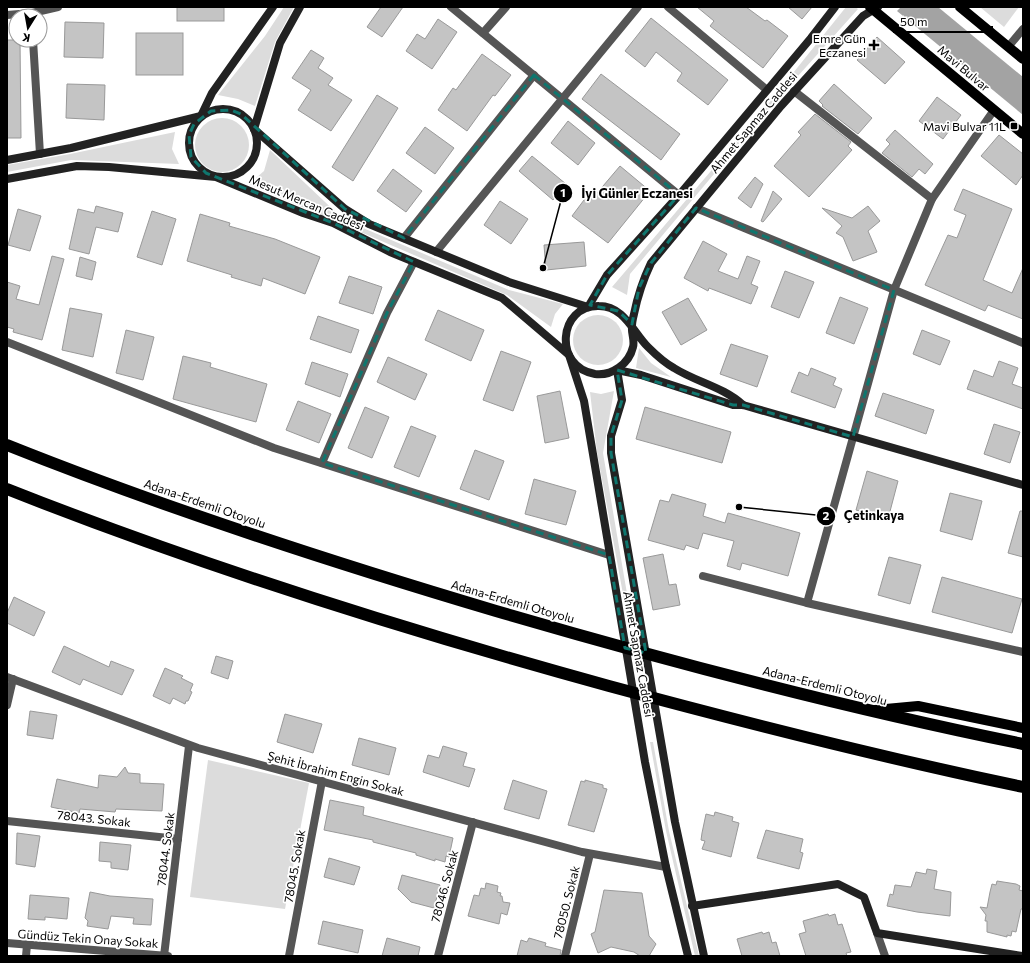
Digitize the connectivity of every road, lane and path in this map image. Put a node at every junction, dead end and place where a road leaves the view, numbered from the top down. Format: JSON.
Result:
{"nodes":[{"id":1,"x":58,"y":7,"type":"edge"},
{"id":2,"x":273,"y":7,"type":"edge"},
{"id":3,"x":300,"y":7,"type":"edge"},
{"id":4,"x":450,"y":7,"type":"edge"},
{"id":5,"x":506,"y":7,"type":"edge"},
{"id":6,"x":638,"y":7,"type":"edge"},
{"id":7,"x":668,"y":7,"type":"edge"},
{"id":8,"x":835,"y":7,"type":"edge"},
{"id":9,"x":960,"y":7,"type":"edge"},
{"id":10,"x":874,"y":8,"type":"edge"},
{"id":11,"x":48,"y":10,"type":"edge"},
{"id":12,"x":1023,"y":29,"type":"edge"},
{"id":13,"x":483,"y":33,"type":"junction"},
{"id":14,"x":1008,"y":47,"type":"junction"},
{"id":15,"x":33,"y":48,"type":"edge"},
{"id":16,"x":1023,"y":59,"type":"edge"},
{"id":17,"x":534,"y":75,"type":"junction"},
{"id":18,"x":767,"y":90,"type":"junction"},
{"id":19,"x":794,"y":91,"type":"junction"},
{"id":20,"x":562,"y":98,"type":"junction"},
{"id":21,"x":994,"y":110,"type":"junction"},
{"id":22,"x":201,"y":116,"type":"junction"},
{"id":23,"x":254,"y":129,"type":"junction"},
{"id":24,"x":1023,"y":134,"type":"edge"},
{"id":25,"x":40,"y":154,"type":"junction"},
{"id":26,"x":7,"y":160,"type":"edge"},
{"id":27,"x":216,"y":177,"type":"junction"},
{"id":28,"x":7,"y":179,"type":"edge"},
{"id":29,"x":679,"y":195,"type":"junction"},
{"id":30,"x":932,"y":200,"type":"junction"},
{"id":31,"x":696,"y":208,"type":"junction"},
{"id":32,"x":404,"y":238,"type":"junction"},
{"id":33,"x":436,"y":252,"type":"junction"},
{"id":34,"x":414,"y":262,"type":"junction"},
{"id":35,"x":894,"y":290,"type":"junction"},
{"id":36,"x":588,"y":308,"type":"junction"},
{"id":37,"x":631,"y":327,"type":"junction"},
{"id":38,"x":7,"y":342,"type":"edge"},
{"id":39,"x":1023,"y":343,"type":"edge"},
{"id":40,"x":568,"y":355,"type":"junction"},
{"id":41,"x":617,"y":370,"type":"junction"},
{"id":42,"x":743,"y":405,"type":"junction"},
{"id":43,"x":853,"y":437,"type":"junction"},
{"id":44,"x":7,"y":445,"type":"edge"},
{"id":45,"x":322,"y":463,"type":"junction"},
{"id":46,"x":1023,"y":485,"type":"edge"},
{"id":47,"x":7,"y":489,"type":"edge"},
{"id":48,"x":609,"y":555,"type":"junction"},
{"id":49,"x":703,"y":576,"type":"dead end"},
{"id":50,"x":807,"y":603,"type":"junction"},
{"id":51,"x":1023,"y":652,"type":"edge"},
{"id":52,"x":10,"y":678,"type":"edge"},
{"id":53,"x":7,"y":705,"type":"edge"},
{"id":54,"x":867,"y":710,"type":"junction"},
{"id":55,"x":1023,"y":728,"type":"edge"},
{"id":56,"x":1023,"y":744,"type":"edge"},
{"id":57,"x":189,"y":746,"type":"junction"},
{"id":58,"x":322,"y":781,"type":"junction"},
{"id":59,"x":1023,"y":787,"type":"edge"},
{"id":60,"x":7,"y":821,"type":"edge"},
{"id":61,"x":473,"y":822,"type":"junction"},
{"id":62,"x":178,"y":840,"type":"junction"},
{"id":63,"x":590,"y":854,"type":"junction"},
{"id":64,"x":666,"y":867,"type":"junction"},
{"id":65,"x":692,"y":906,"type":"junction"},
{"id":66,"x":877,"y":933,"type":"junction"},
{"id":67,"x":7,"y":944,"type":"edge"},
{"id":68,"x":27,"y":945,"type":"junction"},
{"id":69,"x":26,"y":956,"type":"edge"},
{"id":70,"x":164,"y":956,"type":"edge"},
{"id":71,"x":168,"y":956,"type":"edge"},
{"id":72,"x":290,"y":956,"type":"edge"},
{"id":73,"x":438,"y":956,"type":"edge"},
{"id":74,"x":565,"y":956,"type":"edge"},
{"id":75,"x":688,"y":956,"type":"edge"},
{"id":76,"x":704,"y":956,"type":"edge"},
{"id":77,"x":885,"y":956,"type":"edge"},
{"id":78,"x":1022,"y":956,"type":"edge"}],
"edges":[{"from":1,"to":11,"type":"street"},
{"from":2,"to":22,"type":"main road"},
{"from":3,"to":23,"type":"main road"},
{"from":4,"to":13,"type":"street"},
{"from":5,"to":13,"type":"street"},
{"from":6,"to":20,"type":"street"},
{"from":7,"to":18,"type":"street"},
{"from":8,"to":18,"type":"main road","name":"Ahmet Sapmaz Caddesi"},
{"from":9,"to":14,"type":"main road"},
{"from":10,"to":19,"type":"main road","name":"Ahmet Sapmaz Caddesi"},
{"from":10,"to":21,"type":"main road","name":"Mavi Bulvar"},
{"from":12,"to":14,"type":"street"},
{"from":13,"to":17,"type":"street"},
{"from":14,"to":16,"type":"main road"},
{"from":15,"to":25,"type":"street"},
{"from":17,"to":20,"type":"street"},
{"from":17,"to":32,"type":"street"},
{"from":18,"to":29,"type":"main road","name":"Ahmet Sapmaz Caddesi"},
{"from":19,"to":30,"type":"street"},
{"from":19,"to":31,"type":"main road","name":"Ahmet Sapmaz Caddesi"},
{"from":20,"to":29,"type":"street"},
{"from":20,"to":33,"type":"street"},
{"from":21,"to":24,"type":"main road","name":"Mavi Bulvar"},
{"from":21,"to":30,"type":"street"},
{"from":22,"to":23,"type":"main road"},
{"from":22,"to":25,"type":"main road"},
{"from":22,"to":27,"type":"main road"},
{"from":23,"to":27,"type":"main road"},
{"from":23,"to":32,"type":"main road","name":"Mesut Mercan Caddesi"},
{"from":25,"to":26,"type":"main road"},
{"from":27,"to":28,"type":"main road","name":"Mesut Mercan Caddesi"},
{"from":27,"to":34,"type":"main road","name":"Mesut Mercan Caddesi"},
{"from":29,"to":36,"type":"main road","name":"Ahmet Sapmaz Caddesi"},
{"from":30,"to":35,"type":"street"},
{"from":31,"to":35,"type":"street"},
{"from":31,"to":37,"type":"main road","name":"Ahmet Sapmaz Caddesi"},
{"from":32,"to":33,"type":"main road","name":"Mesut Mercan Caddesi"},
{"from":33,"to":36,"type":"main road","name":"Mesut Mercan Caddesi"},
{"from":34,"to":40,"type":"main road","name":"Mesut Mercan Caddesi"},
{"from":34,"to":45,"type":"street"},
{"from":35,"to":39,"type":"street"},
{"from":35,"to":43,"type":"street"},
{"from":36,"to":37,"type":"main road"},
{"from":36,"to":40,"type":"main road"},
{"from":37,"to":41,"type":"main road"},
{"from":37,"to":42,"type":"main road"},
{"from":38,"to":45,"type":"street"},
{"from":40,"to":41,"type":"main road"},
{"from":40,"to":48,"type":"main road","name":"Ahmet Sapmaz Caddesi"},
{"from":41,"to":42,"type":"main road"},
{"from":41,"to":65,"type":"main road","name":"Ahmet Sapmaz Caddesi"},
{"from":42,"to":43,"type":"main road"},
{"from":43,"to":46,"type":"main road"},
{"from":43,"to":50,"type":"street"},
{"from":44,"to":54,"type":"highway","name":"Adana-Erdemli Otoyolu"},
{"from":45,"to":48,"type":"street"},
{"from":47,"to":59,"type":"highway"},
{"from":48,"to":64,"type":"main road","name":"Ahmet Sapmaz Caddesi"},
{"from":49,"to":50,"type":"street"},
{"from":50,"to":51,"type":"street"},
{"from":52,"to":53,"type":"street"},
{"from":52,"to":57,"type":"street","name":"Şehit İbrahim Engin Sokak"},
{"from":54,"to":55,"type":"main road"},
{"from":54,"to":56,"type":"highway","name":"Adana-Erdemli Otoyolu"},
{"from":57,"to":58,"type":"street","name":"Şehit İbrahim Engin Sokak"},
{"from":57,"to":62,"type":"street","name":"78044. Sokak"},
{"from":58,"to":61,"type":"street","name":"Şehit İbrahim Engin Sokak"},
{"from":58,"to":72,"type":"street","name":"78045. Sokak"},
{"from":60,"to":62,"type":"street","name":"78043. Sokak"},
{"from":61,"to":63,"type":"street","name":"Şehit İbrahim Engin Sokak"},
{"from":61,"to":73,"type":"street","name":"78046. Sokak"},
{"from":62,"to":70,"type":"street","name":"78044. Sokak"},
{"from":63,"to":64,"type":"street","name":"Şehit İbrahim Engin Sokak"},
{"from":63,"to":74,"type":"street","name":"78050. Sokak"},
{"from":64,"to":75,"type":"main road","name":"Ahmet Sapmaz Caddesi"},
{"from":65,"to":66,"type":"main road"},
{"from":65,"to":76,"type":"main road","name":"Ahmet Sapmaz Caddesi"},
{"from":66,"to":77,"type":"street"},
{"from":66,"to":78,"type":"main road"},
{"from":67,"to":68,"type":"street","name":"Gündüz Tekin Onay Sokak"},
{"from":68,"to":69,"type":"street"},
{"from":68,"to":70,"type":"street","name":"Gündüz Tekin Onay Sokak"},
{"from":70,"to":71,"type":"street","name":"Gündüz Tekin Onay Sokak"}]}
